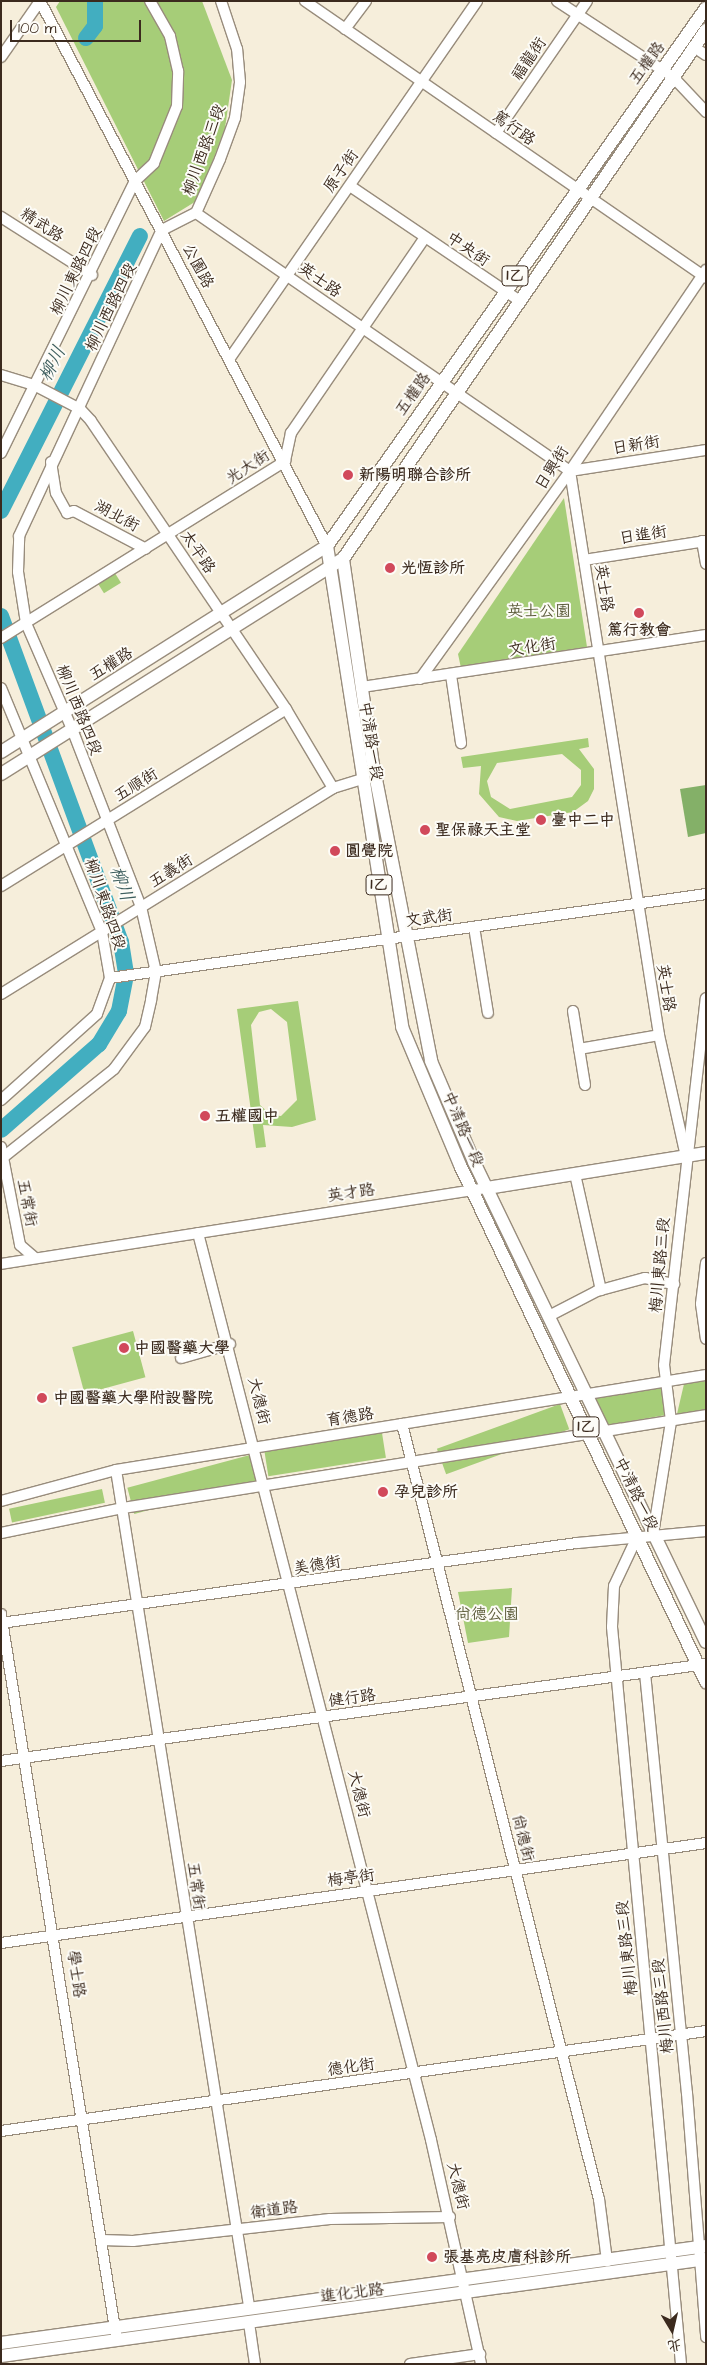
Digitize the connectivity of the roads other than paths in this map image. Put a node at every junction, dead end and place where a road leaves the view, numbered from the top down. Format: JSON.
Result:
{"nodes":[{"id":1,"x":40,"y":1,"type":"edge"},
{"id":2,"x":150,"y":1,"type":"edge"},
{"id":3,"x":221,"y":1,"type":"edge"},
{"id":4,"x":305,"y":1,"type":"edge"},
{"id":5,"x":366,"y":1,"type":"edge"},
{"id":6,"x":477,"y":1,"type":"edge"},
{"id":7,"x":557,"y":1,"type":"edge"},
{"id":8,"x":587,"y":1,"type":"edge"},
{"id":9,"x":706,"y":8,"type":"edge"},
{"id":10,"x":577,"y":14,"type":"junction"},
{"id":11,"x":344,"y":29,"type":"junction"},
{"id":12,"x":706,"y":30,"type":"edge"},
{"id":13,"x":694,"y":47,"type":"junction"},
{"id":14,"x":706,"y":55,"type":"edge"},
{"id":15,"x":1,"y":57,"type":"edge"},
{"id":16,"x":662,"y":70,"type":"junction"},
{"id":17,"x":673,"y":77,"type":"junction"},
{"id":18,"x":419,"y":80,"type":"junction"},
{"id":19,"x":706,"y":112,"type":"edge"},
{"id":20,"x":496,"y":133,"type":"junction"},
{"id":21,"x":135,"y":181,"type":"junction"},
{"id":22,"x":350,"y":186,"type":"junction"},
{"id":23,"x":576,"y":189,"type":"junction"},
{"id":24,"x":591,"y":196,"type":"junction"},
{"id":25,"x":196,"y":213,"type":"junction"},
{"id":26,"x":1,"y":216,"type":"edge"},
{"id":27,"x":162,"y":230,"type":"junction"},
{"id":28,"x":425,"y":237,"type":"junction"},
{"id":29,"x":92,"y":275,"type":"junction"},
{"id":30,"x":286,"y":275,"type":"junction"},
{"id":31,"x":704,"y":275,"type":"edge"},
{"id":32,"x":504,"y":292,"type":"junction"},
{"id":33,"x":520,"y":301,"type":"junction"},
{"id":34,"x":364,"y":329,"type":"junction"},
{"id":35,"x":230,"y":358,"type":"junction"},
{"id":36,"x":1,"y":375,"type":"edge"},
{"id":37,"x":442,"y":382,"type":"junction"},
{"id":38,"x":36,"y":386,"type":"junction"},
{"id":39,"x":457,"y":392,"type":"junction"},
{"id":40,"x":80,"y":409,"type":"junction"},
{"id":41,"x":706,"y":450,"type":"edge"},
{"id":42,"x":1,"y":453,"type":"edge"},
{"id":43,"x":284,"y":461,"type":"junction"},
{"id":44,"x":51,"y":462,"type":"junction"},
{"id":45,"x":570,"y":471,"type":"junction"},
{"id":46,"x":169,"y":536,"type":"junction"},
{"id":47,"x":704,"y":541,"type":"edge"},
{"id":48,"x":327,"y":546,"type":"junction"},
{"id":49,"x":146,"y":549,"type":"junction"},
{"id":50,"x":343,"y":559,"type":"junction"},
{"id":51,"x":584,"y":560,"type":"junction"},
{"id":52,"x":706,"y":564,"type":"edge"},
{"id":53,"x":328,"y":567,"type":"junction"},
{"id":54,"x":222,"y":613,"type":"junction"},
{"id":55,"x":22,"y":625,"type":"junction"},
{"id":56,"x":232,"y":628,"type":"junction"},
{"id":57,"x":706,"y":635,"type":"edge"},
{"id":58,"x":1,"y":638,"type":"edge"},
{"id":59,"x":598,"y":651,"type":"junction"},
{"id":60,"x":451,"y":675,"type":"junction"},
{"id":61,"x":420,"y":679,"type":"junction"},
{"id":62,"x":362,"y":687,"type":"junction"},
{"id":63,"x":1,"y":688,"type":"edge"},
{"id":64,"x":286,"y":709,"type":"junction"},
{"id":65,"x":66,"y":712,"type":"junction"},
{"id":66,"x":72,"y":729,"type":"junction"},
{"id":67,"x":22,"y":738,"type":"junction"},
{"id":68,"x":461,"y":743,"type":"dead end"},
{"id":69,"x":1,"y":752,"type":"edge"},
{"id":70,"x":29,"y":756,"type":"junction"},
{"id":71,"x":372,"y":759,"type":"junction"},
{"id":72,"x":1,"y":774,"type":"edge"},
{"id":73,"x":360,"y":780,"type":"junction"},
{"id":74,"x":333,"y":788,"type":"junction"},
{"id":75,"x":102,"y":823,"type":"junction"},
{"id":76,"x":72,"y":842,"type":"junction"},
{"id":77,"x":1,"y":886,"type":"edge"},
{"id":78,"x":706,"y":894,"type":"edge"},
{"id":79,"x":637,"y":901,"type":"junction"},
{"id":80,"x":139,"y":908,"type":"junction"},
{"id":81,"x":474,"y":927,"type":"junction"},
{"id":82,"x":105,"y":930,"type":"junction"},
{"id":83,"x":404,"y":936,"type":"junction"},
{"id":84,"x":388,"y":939,"type":"junction"},
{"id":85,"x":156,"y":972,"type":"junction"},
{"id":86,"x":110,"y":978,"type":"junction"},
{"id":87,"x":1,"y":994,"type":"edge"},
{"id":88,"x":706,"y":998,"type":"edge"},
{"id":89,"x":573,"y":1011,"type":"dead end"},
{"id":90,"x":488,"y":1013,"type":"dead end"},
{"id":91,"x":659,"y":1035,"type":"junction"},
{"id":92,"x":579,"y":1049,"type":"junction"},
{"id":93,"x":585,"y":1085,"type":"dead end"},
{"id":94,"x":1,"y":1100,"type":"edge"},
{"id":95,"x":2,"y":1153,"type":"edge"},
{"id":96,"x":706,"y":1154,"type":"edge"},
{"id":97,"x":686,"y":1157,"type":"junction"},
{"id":98,"x":574,"y":1174,"type":"junction"},
{"id":99,"x":488,"y":1188,"type":"junction"},
{"id":100,"x":472,"y":1191,"type":"junction"},
{"id":101,"x":198,"y":1233,"type":"junction"},
{"id":102,"x":35,"y":1258,"type":"junction"},
{"id":103,"x":706,"y":1263,"type":"edge"},
{"id":104,"x":1,"y":1264,"type":"edge"},
{"id":105,"x":674,"y":1284,"type":"junction"},
{"id":106,"x":601,"y":1290,"type":"junction"},
{"id":107,"x":549,"y":1316,"type":"junction"},
{"id":108,"x":706,"y":1337,"type":"edge"},
{"id":109,"x":230,"y":1344,"type":"junction"},
{"id":110,"x":181,"y":1358,"type":"dead end"},
{"id":111,"x":706,"y":1375,"type":"edge"},
{"id":112,"x":667,"y":1382,"type":"junction"},
{"id":113,"x":587,"y":1394,"type":"junction"},
{"id":114,"x":572,"y":1397,"type":"junction"},
{"id":115,"x":706,"y":1415,"type":"edge"},
{"id":116,"x":671,"y":1421,"type":"junction"},
{"id":117,"x":402,"y":1424,"type":"junction"},
{"id":118,"x":605,"y":1431,"type":"junction"},
{"id":119,"x":589,"y":1434,"type":"junction"},
{"id":120,"x":256,"y":1448,"type":"junction"},
{"id":121,"x":410,"y":1462,"type":"junction"},
{"id":122,"x":116,"y":1470,"type":"junction"},
{"id":123,"x":266,"y":1486,"type":"junction"},
{"id":124,"x":1,"y":1501,"type":"edge"},
{"id":125,"x":123,"y":1508,"type":"junction"},
{"id":126,"x":706,"y":1531,"type":"edge"},
{"id":127,"x":1,"y":1533,"type":"edge"},
{"id":128,"x":654,"y":1534,"type":"junction"},
{"id":129,"x":638,"y":1535,"type":"junction"},
{"id":130,"x":436,"y":1562,"type":"junction"},
{"id":131,"x":290,"y":1584,"type":"junction"},
{"id":132,"x":138,"y":1605,"type":"junction"},
{"id":133,"x":2,"y":1620,"type":"edge"},
{"id":134,"x":706,"y":1642,"type":"edge"},
{"id":135,"x":701,"y":1665,"type":"edge"},
{"id":136,"x":645,"y":1673,"type":"junction"},
{"id":137,"x":616,"y":1677,"type":"junction"},
{"id":138,"x":706,"y":1682,"type":"edge"},
{"id":139,"x":472,"y":1697,"type":"junction"},
{"id":140,"x":325,"y":1717,"type":"junction"},
{"id":141,"x":160,"y":1740,"type":"junction"},
{"id":142,"x":26,"y":1758,"type":"junction"},
{"id":143,"x":1,"y":1761,"type":"edge"},
{"id":144,"x":706,"y":1843,"type":"edge"},
{"id":145,"x":662,"y":1849,"type":"junction"},
{"id":146,"x":632,"y":1853,"type":"junction"},
{"id":147,"x":516,"y":1870,"type":"junction"},
{"id":148,"x":368,"y":1891,"type":"junction"},
{"id":149,"x":186,"y":1917,"type":"junction"},
{"id":150,"x":54,"y":1935,"type":"junction"},
{"id":151,"x":1,"y":1942,"type":"edge"},
{"id":152,"x":706,"y":2032,"type":"edge"},
{"id":153,"x":680,"y":2035,"type":"junction"},
{"id":154,"x":650,"y":2040,"type":"junction"},
{"id":155,"x":561,"y":2052,"type":"junction"},
{"id":156,"x":414,"y":2073,"type":"junction"},
{"id":157,"x":214,"y":2101,"type":"junction"},
{"id":158,"x":83,"y":2119,"type":"junction"},
{"id":159,"x":1,"y":2131,"type":"edge"},
{"id":160,"x":450,"y":2217,"type":"junction"},
{"id":161,"x":235,"y":2231,"type":"junction"},
{"id":162,"x":102,"y":2240,"type":"junction"},
{"id":163,"x":702,"y":2253,"type":"edge"},
{"id":164,"x":670,"y":2256,"type":"junction"},
{"id":165,"x":607,"y":2261,"type":"junction"},
{"id":166,"x":463,"y":2282,"type":"junction"},
{"id":167,"x":466,"y":2295,"type":"junction"},
{"id":168,"x":249,"y":2306,"type":"junction"},
{"id":169,"x":249,"y":2323,"type":"junction"},
{"id":170,"x":114,"y":2326,"type":"junction"},
{"id":171,"x":706,"y":2337,"type":"edge"},
{"id":172,"x":117,"y":2341,"type":"junction"},
{"id":173,"x":1,"y":2343,"type":"edge"},
{"id":174,"x":1,"y":2356,"type":"edge"},
{"id":175,"x":481,"y":2359,"type":"edge"},
{"id":176,"x":255,"y":2364,"type":"edge"},
{"id":177,"x":410,"y":2364,"type":"edge"},
{"id":178,"x":680,"y":2364,"type":"edge"}],
"edges":[{"from":1,"to":15,"type":"street"},
{"from":1,"to":21,"type":"street","name":"公園路"},
{"from":2,"to":21,"type":"street"},
{"from":3,"to":25,"type":"street","name":"柳川西路三段"},
{"from":4,"to":11,"type":"street","name":"篤行路"},
{"from":5,"to":11,"type":"street"},
{"from":6,"to":18,"type":"street","name":"原子街"},
{"from":7,"to":10,"type":"street"},
{"from":8,"to":10,"type":"street","name":"福龍街"},
{"from":9,"to":16,"type":"main road","name":"五權路","number":"1乙"},
{"from":10,"to":16,"type":"street"},
{"from":10,"to":20,"type":"street","name":"福龍街"},
{"from":11,"to":18,"type":"street","name":"篤行路"},
{"from":12,"to":13,"type":"main road","name":"五權路","number":"1乙"},
{"from":13,"to":14,"type":"street"},
{"from":13,"to":17,"type":"main road","name":"五權路","number":"1乙"},
{"from":16,"to":17,"type":"street"},
{"from":16,"to":23,"type":"main road","name":"五權路","number":"1乙"},
{"from":17,"to":19,"type":"street"},
{"from":17,"to":24,"type":"main road","name":"五權路","number":"1乙"},
{"from":18,"to":20,"type":"street","name":"篤行路"},
{"from":18,"to":22,"type":"street","name":"原子街"},
{"from":20,"to":23,"type":"street","name":"篤行路"},
{"from":21,"to":27,"type":"street","name":"公園路"},
{"from":21,"to":29,"type":"street","name":"柳川東路四段"},
{"from":22,"to":28,"type":"street","name":"中央街"},
{"from":22,"to":30,"type":"street","name":"原子街"},
{"from":23,"to":24,"type":"street","name":"篤行路"},
{"from":23,"to":32,"type":"main road","name":"五權路","number":"1乙"},
{"from":24,"to":31,"type":"street","name":"篤行路"},
{"from":24,"to":33,"type":"main road","name":"五權路","number":"1乙"},
{"from":25,"to":27,"type":"street","name":"柳川西路三段"},
{"from":25,"to":30,"type":"street","name":"英士路"},
{"from":26,"to":29,"type":"street","name":"精武路"},
{"from":27,"to":35,"type":"street","name":"公園路"},
{"from":27,"to":40,"type":"street","name":"柳川西路四段"},
{"from":28,"to":32,"type":"street","name":"中央街"},
{"from":28,"to":34,"type":"street","name":"光大街"},
{"from":29,"to":38,"type":"street","name":"柳川東路四段"},
{"from":30,"to":34,"type":"street","name":"英士路"},
{"from":30,"to":35,"type":"street","name":"原子街"},
{"from":31,"to":45,"type":"street","name":"日興街"},
{"from":32,"to":33,"type":"street","name":"中央街"},
{"from":32,"to":37,"type":"main road","name":"五權路","number":"1乙"},
{"from":33,"to":39,"type":"main road","name":"五權路","number":"1乙"},
{"from":34,"to":37,"type":"street","name":"英士路"},
{"from":34,"to":43,"type":"street","name":"光大街"},
{"from":35,"to":43,"type":"street","name":"公園路"},
{"from":36,"to":38,"type":"street"},
{"from":37,"to":39,"type":"street","name":"英士路"},
{"from":37,"to":48,"type":"main road","name":"五權路","number":"1乙"},
{"from":38,"to":40,"type":"street"},
{"from":38,"to":42,"type":"street","name":"柳川東路四段"},
{"from":39,"to":45,"type":"street","name":"英士路"},
{"from":39,"to":50,"type":"main road","name":"五權路","number":"1乙"},
{"from":40,"to":44,"type":"street","name":"柳川西路四段"},
{"from":40,"to":46,"type":"street","name":"太平路"},
{"from":41,"to":45,"type":"street","name":"日新街"},
{"from":43,"to":46,"type":"street","name":"光大街"},
{"from":43,"to":48,"type":"street","name":"公園路"},
{"from":44,"to":49,"type":"street","name":"湖北街"},
{"from":44,"to":55,"type":"street","name":"柳川西路四段"},
{"from":45,"to":51,"type":"street","name":"英士路"},
{"from":45,"to":61,"type":"street","name":"日興街"},
{"from":46,"to":49,"type":"street","name":"光大街"},
{"from":46,"to":54,"type":"street","name":"太平路"},
{"from":47,"to":51,"type":"street","name":"日進街"},
{"from":47,"to":52,"type":"street"},
{"from":48,"to":50,"type":"main road"},
{"from":48,"to":53,"type":"main road","name":"中清路一段","number":"1乙"},
{"from":48,"to":54,"type":"main road","name":"五權路"},
{"from":49,"to":55,"type":"street","name":"光大街"},
{"from":50,"to":53,"type":"main road"},
{"from":50,"to":62,"type":"main road","name":"中清路一段","number":"1乙"},
{"from":51,"to":59,"type":"street","name":"英士路"},
{"from":53,"to":56,"type":"main road"},
{"from":53,"to":73,"type":"main road","name":"中清路一段","number":"1乙"},
{"from":54,"to":56,"type":"street","name":"太平路"},
{"from":54,"to":65,"type":"main road","name":"五權路"},
{"from":55,"to":58,"type":"street","name":"光大街"},
{"from":55,"to":65,"type":"street","name":"柳川西路四段"},
{"from":56,"to":64,"type":"street","name":"太平路"},
{"from":56,"to":66,"type":"main road"},
{"from":57,"to":59,"type":"street","name":"文化街"},
{"from":59,"to":60,"type":"street","name":"文化街"},
{"from":59,"to":79,"type":"street","name":"英士路"},
{"from":60,"to":61,"type":"street","name":"文化街"},
{"from":60,"to":68,"type":"street"},
{"from":61,"to":62,"type":"street","name":"文化街"},
{"from":62,"to":71,"type":"main road","name":"中清路一段","number":"1乙"},
{"from":63,"to":67,"type":"street","name":"柳川東路四段"},
{"from":64,"to":74,"type":"street","name":"太平路"},
{"from":64,"to":75,"type":"street","name":"五順街"},
{"from":65,"to":66,"type":"street","name":"柳川西路四段"},
{"from":65,"to":67,"type":"main road","name":"五權路"},
{"from":66,"to":70,"type":"main road"},
{"from":66,"to":75,"type":"street","name":"柳川西路四段"},
{"from":67,"to":69,"type":"main road"},
{"from":67,"to":70,"type":"street","name":"柳川東路四段"},
{"from":70,"to":72,"type":"main road"},
{"from":70,"to":76,"type":"street","name":"柳川東路四段"},
{"from":71,"to":73,"type":"street"},
{"from":71,"to":83,"type":"main road","name":"中清路一段","number":"1乙"},
{"from":73,"to":74,"type":"street","name":"五義街"},
{"from":73,"to":84,"type":"main road","name":"中清路一段","number":"1乙"},
{"from":74,"to":80,"type":"street","name":"五義街"},
{"from":75,"to":76,"type":"street","name":"五順街"},
{"from":75,"to":80,"type":"street","name":"柳川西路四段"},
{"from":76,"to":77,"type":"street","name":"五順街"},
{"from":76,"to":82,"type":"street","name":"柳川東路四段"},
{"from":78,"to":79,"type":"street","name":"文武街"},
{"from":79,"to":81,"type":"street","name":"文武街"},
{"from":79,"to":91,"type":"street","name":"英士路"},
{"from":80,"to":82,"type":"street","name":"五義街"},
{"from":80,"to":85,"type":"street","name":"柳川西路四段"},
{"from":81,"to":83,"type":"street","name":"文武街"},
{"from":81,"to":90,"type":"street"},
{"from":82,"to":86,"type":"street","name":"柳川東路四段"},
{"from":82,"to":87,"type":"street","name":"五義街"},
{"from":83,"to":84,"type":"street","name":"文武街"},
{"from":83,"to":99,"type":"main road","name":"中清路一段","number":"1乙"},
{"from":84,"to":85,"type":"street","name":"文武街"},
{"from":84,"to":100,"type":"main road","name":"中清路一段","number":"1乙"},
{"from":85,"to":86,"type":"street","name":"文武街"},
{"from":85,"to":95,"type":"street","name":"柳川西路四段"},
{"from":86,"to":94,"type":"street"},
{"from":88,"to":97,"type":"street","name":"梅川東路三段"},
{"from":89,"to":92,"type":"street"},
{"from":91,"to":92,"type":"street"},
{"from":91,"to":97,"type":"street","name":"英士路"},
{"from":92,"to":93,"type":"street"},
{"from":95,"to":102,"type":"street","name":"五常街"},
{"from":96,"to":97,"type":"main road","name":"英才路"},
{"from":97,"to":98,"type":"main road","name":"英才路"},
{"from":97,"to":105,"type":"street","name":"梅川東路三段"},
{"from":98,"to":99,"type":"main road","name":"英才路"},
{"from":98,"to":106,"type":"street"},
{"from":99,"to":100,"type":"street","name":"英才路"},
{"from":99,"to":107,"type":"main road","name":"中清路一段","number":"1乙"},
{"from":100,"to":101,"type":"street","name":"英才路"},
{"from":100,"to":114,"type":"main road","name":"中清路一段","number":"1乙"},
{"from":101,"to":102,"type":"street","name":"英才路"},
{"from":101,"to":109,"type":"street","name":"大德街"},
{"from":102,"to":104,"type":"street","name":"英才路"},
{"from":103,"to":108,"type":"street"},
{"from":105,"to":106,"type":"street"},
{"from":105,"to":112,"type":"street","name":"梅川東路三段"},
{"from":106,"to":107,"type":"street"},
{"from":107,"to":113,"type":"main road","name":"中清路一段","number":"1乙"},
{"from":109,"to":110,"type":"street"},
{"from":109,"to":120,"type":"street","name":"大德街"},
{"from":111,"to":112,"type":"street","name":"育德路"},
{"from":112,"to":113,"type":"street","name":"育德路"},
{"from":112,"to":116,"type":"street","name":"梅川東路三段"},
{"from":113,"to":114,"type":"street","name":"育德路"},
{"from":113,"to":118,"type":"main road","name":"中清路一段","number":"1乙"},
{"from":114,"to":117,"type":"street","name":"育德路"},
{"from":114,"to":119,"type":"main road","name":"中清路一段","number":"1乙"},
{"from":115,"to":116,"type":"street"},
{"from":116,"to":118,"type":"street"},
{"from":116,"to":128,"type":"street","name":"梅川東路三段"},
{"from":117,"to":120,"type":"street","name":"育德路"},
{"from":117,"to":121,"type":"street","name":"尚德街"},
{"from":118,"to":119,"type":"street"},
{"from":118,"to":128,"type":"main road","name":"中清路一段","number":"1乙"},
{"from":119,"to":121,"type":"street"},
{"from":119,"to":129,"type":"main road","name":"中清路一段","number":"1乙"},
{"from":120,"to":122,"type":"street","name":"育德路"},
{"from":120,"to":123,"type":"street","name":"大德街"},
{"from":121,"to":123,"type":"street"},
{"from":121,"to":130,"type":"street","name":"尚德街"},
{"from":122,"to":124,"type":"street","name":"育德路"},
{"from":122,"to":125,"type":"street","name":"五常街"},
{"from":123,"to":125,"type":"street"},
{"from":123,"to":131,"type":"street","name":"大德街"},
{"from":125,"to":127,"type":"street"},
{"from":125,"to":132,"type":"street","name":"五常街"},
{"from":126,"to":128,"type":"street"},
{"from":128,"to":129,"type":"street","name":"美德街"},
{"from":128,"to":134,"type":"main road","name":"中清路一段","number":"1乙"},
{"from":129,"to":130,"type":"street","name":"美德街"},
{"from":129,"to":135,"type":"main road","name":"中清路一段","number":"1乙"},
{"from":129,"to":137,"type":"street","name":"梅川東路三段"},
{"from":130,"to":131,"type":"street","name":"美德街"},
{"from":130,"to":139,"type":"street","name":"尚德街"},
{"from":131,"to":132,"type":"street","name":"美德街"},
{"from":131,"to":140,"type":"street","name":"大德街"},
{"from":132,"to":133,"type":"street","name":"美德街"},
{"from":132,"to":141,"type":"street","name":"五常街"},
{"from":133,"to":142,"type":"street","name":"學士路"},
{"from":135,"to":136,"type":"street","name":"健行路"},
{"from":135,"to":138,"type":"main road","name":"中清路一段","number":"1乙"},
{"from":136,"to":137,"type":"street","name":"健行路"},
{"from":136,"to":145,"type":"street","name":"梅川西路三段"},
{"from":137,"to":139,"type":"street","name":"健行路"},
{"from":137,"to":146,"type":"street","name":"梅川東路三段"},
{"from":139,"to":140,"type":"street","name":"健行路"},
{"from":139,"to":147,"type":"street","name":"尚德街"},
{"from":140,"to":141,"type":"street","name":"健行路"},
{"from":140,"to":148,"type":"street","name":"大德街"},
{"from":141,"to":142,"type":"street","name":"健行路"},
{"from":141,"to":149,"type":"street","name":"五常街"},
{"from":142,"to":143,"type":"street","name":"健行路"},
{"from":142,"to":150,"type":"street","name":"學士路"},
{"from":144,"to":145,"type":"street","name":"梅亭街"},
{"from":145,"to":146,"type":"street","name":"梅亭街"},
{"from":145,"to":153,"type":"street","name":"梅川西路三段"},
{"from":146,"to":147,"type":"street","name":"梅亭街"},
{"from":146,"to":154,"type":"street","name":"梅川東路三段"},
{"from":147,"to":148,"type":"street","name":"梅亭街"},
{"from":147,"to":155,"type":"street","name":"尚德街"},
{"from":148,"to":149,"type":"street","name":"梅亭街"},
{"from":148,"to":156,"type":"street","name":"大德街"},
{"from":149,"to":150,"type":"street","name":"梅亭街"},
{"from":149,"to":157,"type":"street","name":"五常街"},
{"from":150,"to":151,"type":"street","name":"梅亭街"},
{"from":150,"to":158,"type":"street","name":"學士路"},
{"from":152,"to":153,"type":"street","name":"德化街"},
{"from":153,"to":154,"type":"street","name":"德化街"},
{"from":153,"to":163,"type":"street","name":"梅川西路三段"},
{"from":154,"to":155,"type":"street","name":"德化街"},
{"from":154,"to":164,"type":"street","name":"梅川東路三段"},
{"from":155,"to":156,"type":"street","name":"德化街"},
{"from":155,"to":165,"type":"street","name":"尚德街"},
{"from":156,"to":157,"type":"street","name":"德化街"},
{"from":156,"to":160,"type":"street","name":"大德街"},
{"from":157,"to":158,"type":"street","name":"德化街"},
{"from":157,"to":161,"type":"street","name":"五常街"},
{"from":158,"to":159,"type":"street","name":"德化街"},
{"from":158,"to":162,"type":"street","name":"學士路"},
{"from":160,"to":161,"type":"street","name":"衛道路"},
{"from":160,"to":166,"type":"street","name":"大德街"},
{"from":161,"to":162,"type":"street","name":"衛道路"},
{"from":161,"to":168,"type":"street","name":"五常街"},
{"from":162,"to":170,"type":"street","name":"學士路"},
{"from":163,"to":164,"type":"main road","name":"進化北路"},
{"from":163,"to":171,"type":"street","name":"梅川西路三段"},
{"from":164,"to":165,"type":"main road","name":"進化北路"},
{"from":164,"to":167,"type":"main road","name":"進化北路"},
{"from":164,"to":178,"type":"street","name":"梅川東路三段"},
{"from":165,"to":166,"type":"main road","name":"進化北路"},
{"from":166,"to":167,"type":"street","name":"大德街"},
{"from":166,"to":168,"type":"main road","name":"進化北路"},
{"from":167,"to":169,"type":"main road","name":"進化北路"},
{"from":167,"to":175,"type":"street","name":"大德街"},
{"from":168,"to":170,"type":"main road","name":"進化北路"},
{"from":169,"to":172,"type":"main road","name":"進化北路"},
{"from":169,"to":176,"type":"street"},
{"from":170,"to":172,"type":"street","name":"學士路"},
{"from":170,"to":173,"type":"main road","name":"進化北路"},
{"from":172,"to":174,"type":"main road","name":"進化北路"},
{"from":175,"to":177,"type":"street"}]}
